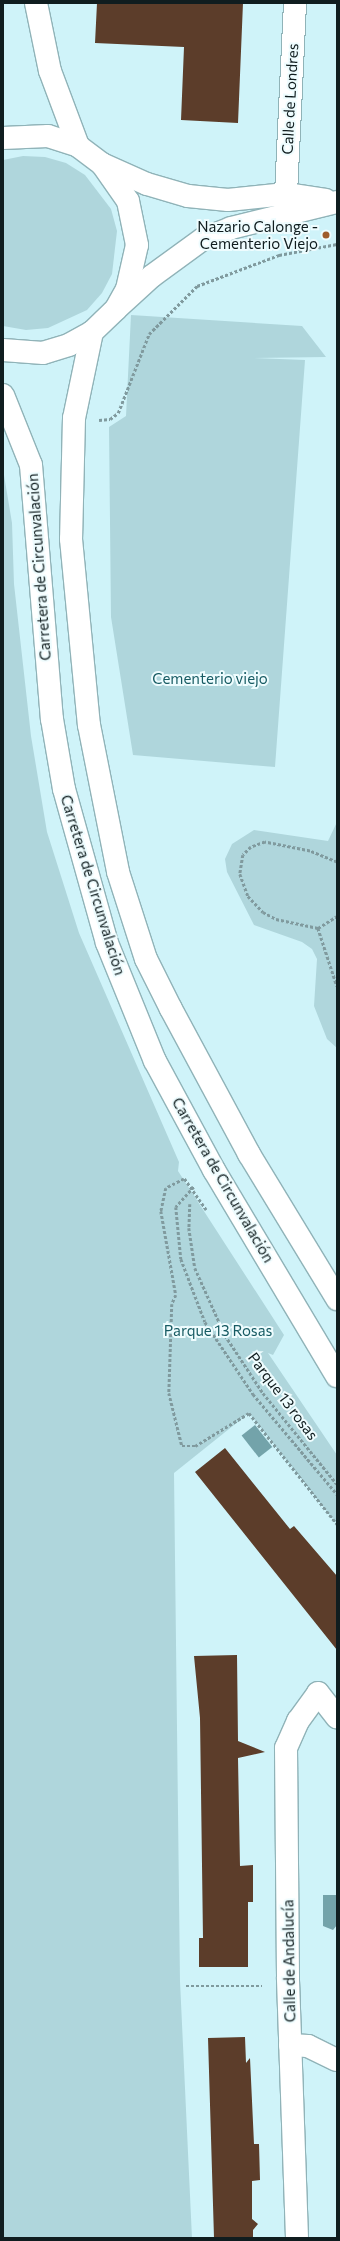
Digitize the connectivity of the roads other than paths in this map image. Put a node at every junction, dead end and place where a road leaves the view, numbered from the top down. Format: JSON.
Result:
{"nodes":[{"id":1,"x":36,"y":3,"type":"edge"},
{"id":2,"x":295,"y":3,"type":"edge"},
{"id":3,"x":3,"y":138,"type":"edge"},
{"id":4,"x":78,"y":146,"type":"junction"},
{"id":5,"x":102,"y":164,"type":"junction"},
{"id":6,"x":286,"y":194,"type":"junction"},
{"id":7,"x":337,"y":202,"type":"edge"},
{"id":8,"x":116,"y":309,"type":"junction"},
{"id":9,"x":92,"y":332,"type":"junction"},
{"id":10,"x":3,"y":350,"type":"edge"},
{"id":11,"x":3,"y":395,"type":"edge"},
{"id":12,"x":337,"y":1299,"type":"edge"},
{"id":13,"x":337,"y":1376,"type":"edge"},
{"id":14,"x":337,"y":1717,"type":"edge"},
{"id":15,"x":290,"y":2045,"type":"junction"},
{"id":16,"x":337,"y":2060,"type":"edge"},
{"id":17,"x":297,"y":2238,"type":"edge"}],
"edges":[{"from":1,"to":4,"type":"main road"},
{"from":2,"to":6,"type":"main road","name":"Calle de Londres"},
{"from":3,"to":4,"type":"main road"},
{"from":4,"to":5,"type":"main road"},
{"from":5,"to":6,"type":"main road"},
{"from":5,"to":8,"type":"main road"},
{"from":6,"to":7,"type":"main road"},
{"from":7,"to":8,"type":"main road"},
{"from":8,"to":9,"type":"main road"},
{"from":9,"to":10,"type":"main road"},
{"from":9,"to":12,"type":"main road","name":"Carretera de Circunvalación"},
{"from":11,"to":13,"type":"main road","name":"Carretera de Circunvalación"},
{"from":14,"to":15,"type":"main road","name":"Calle de Andalucía"},
{"from":15,"to":16,"type":"main road"},
{"from":15,"to":17,"type":"main road","name":"Calle de Andalucía"}]}
